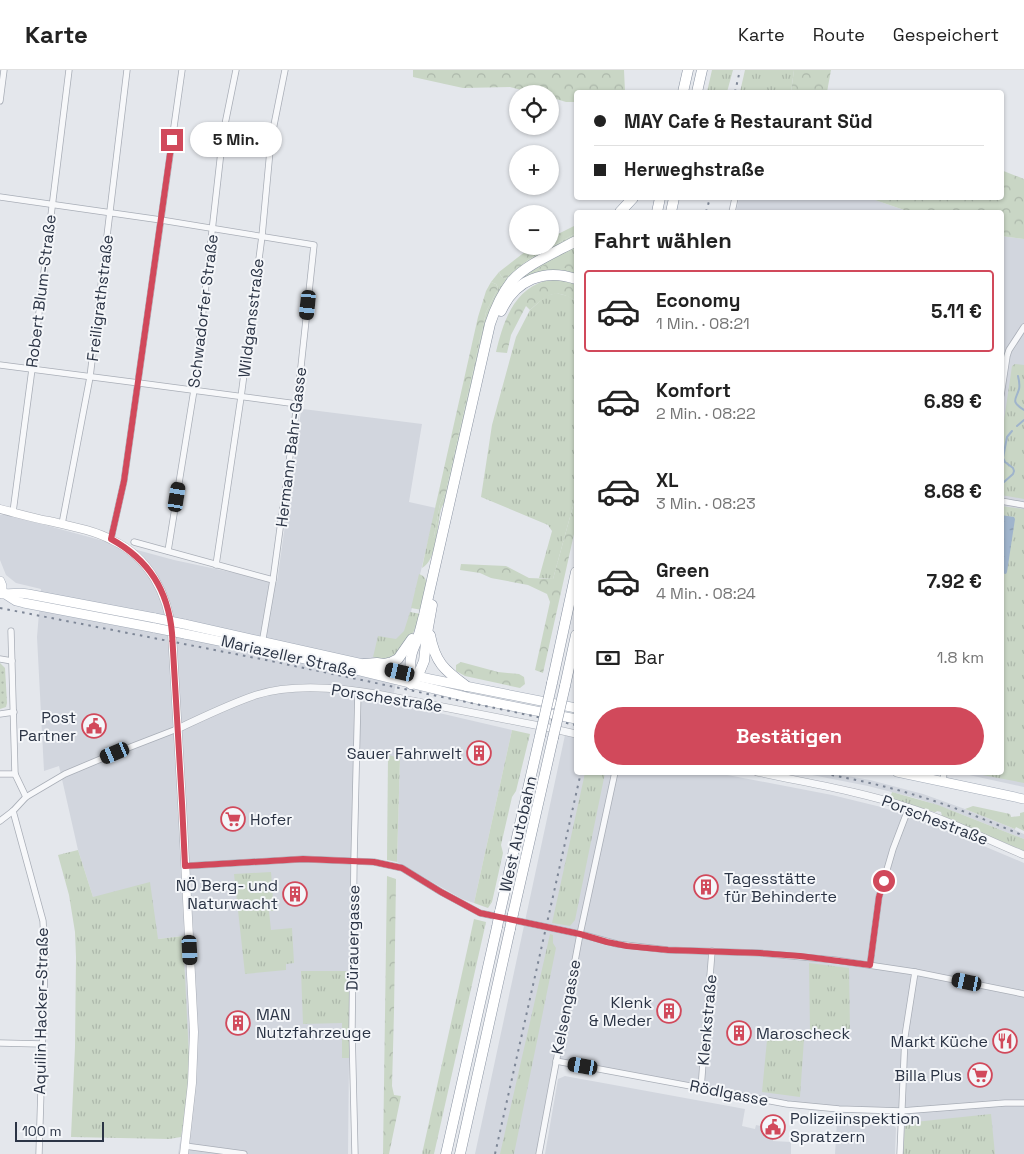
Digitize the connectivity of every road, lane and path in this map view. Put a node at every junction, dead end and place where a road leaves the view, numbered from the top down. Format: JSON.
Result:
{"nodes":[{"id":1,"x":4,"y":70,"type":"edge"},
{"id":2,"x":69,"y":70,"type":"edge"},
{"id":3,"x":127,"y":70,"type":"edge"},
{"id":4,"x":182,"y":70,"type":"edge"},
{"id":5,"x":236,"y":70,"type":"edge"},
{"id":6,"x":285,"y":70,"type":"edge"},
{"id":7,"x":688,"y":70,"type":"edge"},
{"id":8,"x":702,"y":70,"type":"edge"},
{"id":9,"x":683,"y":90,"type":"edge"},
{"id":10,"x":697,"y":90,"type":"edge"},
{"id":11,"x":0,"y":100,"type":"edge"},
{"id":12,"x":0,"y":197,"type":"edge"},
{"id":13,"x":631,"y":200,"type":"edge"},
{"id":14,"x":52,"y":205,"type":"junction"},
{"id":15,"x":622,"y":210,"type":"edge"},
{"id":16,"x":110,"y":213,"type":"junction"},
{"id":17,"x":161,"y":220,"type":"junction"},
{"id":18,"x":212,"y":228,"type":"junction"},
{"id":19,"x":262,"y":236,"type":"junction"},
{"id":20,"x":574,"y":242,"type":"edge"},
{"id":21,"x":574,"y":278,"type":"edge"},
{"id":22,"x":1024,"y":327,"type":"edge"},
{"id":23,"x":0,"y":365,"type":"edge"},
{"id":24,"x":32,"y":369,"type":"junction"},
{"id":25,"x":1004,"y":376,"type":"edge"},
{"id":26,"x":90,"y":377,"type":"junction"},
{"id":27,"x":139,"y":383,"type":"junction"},
{"id":28,"x":194,"y":390,"type":"junction"},
{"id":29,"x":241,"y":397,"type":"junction"},
{"id":30,"x":297,"y":404,"type":"junction"},
{"id":31,"x":1004,"y":502,"type":"edge"},
{"id":32,"x":1024,"y":505,"type":"edge"},
{"id":33,"x":0,"y":509,"type":"edge"},
{"id":34,"x":13,"y":512,"type":"junction"},
{"id":35,"x":62,"y":524,"type":"junction"},
{"id":36,"x":111,"y":539,"type":"junction"},
{"id":37,"x":134,"y":542,"type":"dead end"},
{"id":38,"x":168,"y":551,"type":"junction"},
{"id":39,"x":216,"y":565,"type":"junction"},
{"id":40,"x":273,"y":580,"type":"junction"},
{"id":41,"x":0,"y":581,"type":"edge"},
{"id":42,"x":574,"y":581,"type":"edge"},
{"id":43,"x":1,"y":593,"type":"edge"},
{"id":44,"x":424,"y":625,"type":"junction"},
{"id":45,"x":11,"y":631,"type":"dead end"},
{"id":46,"x":262,"y":645,"type":"junction"},
{"id":47,"x":574,"y":645,"type":"edge"},
{"id":48,"x":574,"y":655,"type":"edge"},
{"id":49,"x":0,"y":659,"type":"edge"},
{"id":50,"x":12,"y":661,"type":"junction"},
{"id":51,"x":364,"y":664,"type":"junction"},
{"id":52,"x":570,"y":664,"type":"junction"},
{"id":53,"x":413,"y":678,"type":"junction"},
{"id":54,"x":466,"y":686,"type":"junction"},
{"id":55,"x":358,"y":691,"type":"junction"},
{"id":56,"x":574,"y":708,"type":"edge"},
{"id":57,"x":14,"y":712,"type":"junction"},
{"id":58,"x":0,"y":714,"type":"edge"},
{"id":59,"x":574,"y":719,"type":"edge"},
{"id":60,"x":178,"y":729,"type":"junction"},
{"id":61,"x":574,"y":734,"type":"edge"},
{"id":62,"x":0,"y":774,"type":"edge"},
{"id":63,"x":15,"y":774,"type":"junction"},
{"id":64,"x":614,"y":775,"type":"edge"},
{"id":65,"x":771,"y":775,"type":"edge"},
{"id":66,"x":911,"y":775,"type":"edge"},
{"id":67,"x":944,"y":775,"type":"edge"},
{"id":68,"x":943,"y":782,"type":"junction"},
{"id":69,"x":26,"y":797,"type":"junction"},
{"id":70,"x":1024,"y":799,"type":"edge"},
{"id":71,"x":909,"y":807,"type":"junction"},
{"id":72,"x":13,"y":811,"type":"junction"},
{"id":73,"x":0,"y":821,"type":"edge"},
{"id":74,"x":1024,"y":856,"type":"edge"},
{"id":75,"x":354,"y":860,"type":"junction"},
{"id":76,"x":185,"y":866,"type":"junction"},
{"id":77,"x":580,"y":934,"type":"junction"},
{"id":78,"x":712,"y":952,"type":"junction"},
{"id":79,"x":870,"y":965,"type":"junction"},
{"id":80,"x":915,"y":972,"type":"junction"},
{"id":81,"x":1024,"y":994,"type":"edge"},
{"id":82,"x":0,"y":1043,"type":"edge"},
{"id":83,"x":42,"y":1044,"type":"junction"},
{"id":84,"x":556,"y":1061,"type":"junction"},
{"id":85,"x":701,"y":1088,"type":"junction"},
{"id":86,"x":1024,"y":1103,"type":"edge"},
{"id":87,"x":901,"y":1111,"type":"junction"},
{"id":88,"x":184,"y":1150,"type":"edge"},
{"id":89,"x":39,"y":1154,"type":"edge"},
{"id":90,"x":244,"y":1154,"type":"edge"},
{"id":91,"x":355,"y":1154,"type":"edge"},
{"id":92,"x":446,"y":1154,"type":"edge"},
{"id":93,"x":460,"y":1154,"type":"edge"},
{"id":94,"x":539,"y":1154,"type":"edge"},
{"id":95,"x":900,"y":1154,"type":"edge"}],
"edges":[{"from":1,"to":11,"type":"street"},
{"from":2,"to":14,"type":"street","name":"Robert Blum-Straße"},
{"from":3,"to":16,"type":"street","name":"Freiligrathstraße"},
{"from":4,"to":17,"type":"street"},
{"from":5,"to":18,"type":"street","name":"Schwadorfer Straße"},
{"from":6,"to":19,"type":"street","name":"Wildgansstraße"},
{"from":7,"to":9,"type":"highway"},
{"from":8,"to":10,"type":"highway"},
{"from":12,"to":14,"type":"street"},
{"from":13,"to":15,"type":"highway"},
{"from":14,"to":16,"type":"street"},
{"from":14,"to":24,"type":"street","name":"Robert Blum-Straße"},
{"from":16,"to":17,"type":"street"},
{"from":16,"to":26,"type":"street","name":"Freiligrathstraße"},
{"from":17,"to":18,"type":"street"},
{"from":17,"to":27,"type":"street"},
{"from":18,"to":19,"type":"street"},
{"from":18,"to":28,"type":"street","name":"Schwadorfer Straße"},
{"from":19,"to":29,"type":"street","name":"Wildgansstraße"},
{"from":19,"to":30,"type":"street","name":"Hermann Bahr-Gasse"},
{"from":20,"to":44,"type":"highway"},
{"from":21,"to":44,"type":"highway"},
{"from":22,"to":25,"type":"street"},
{"from":23,"to":24,"type":"street"},
{"from":24,"to":26,"type":"street"},
{"from":24,"to":34,"type":"street","name":"Robert Blum-Straße"},
{"from":26,"to":27,"type":"street"},
{"from":26,"to":35,"type":"street","name":"Freiligrathstraße"},
{"from":27,"to":28,"type":"street"},
{"from":27,"to":36,"type":"street"},
{"from":28,"to":29,"type":"street"},
{"from":28,"to":38,"type":"street","name":"Schwadorfer Straße"},
{"from":29,"to":30,"type":"street"},
{"from":29,"to":39,"type":"street","name":"Wildgansstraße"},
{"from":30,"to":40,"type":"street","name":"Hermann Bahr-Gasse"},
{"from":31,"to":32,"type":"street"},
{"from":33,"to":34,"type":"main road"},
{"from":34,"to":35,"type":"main road"},
{"from":35,"to":36,"type":"main road"},
{"from":36,"to":60,"type":"main road"},
{"from":37,"to":38,"type":"street"},
{"from":38,"to":39,"type":"street"},
{"from":39,"to":40,"type":"street"},
{"from":40,"to":46,"type":"street","name":"Hermann Bahr-Gasse"},
{"from":41,"to":43,"type":"main road"},
{"from":42,"to":92,"type":"highway","name":"West Autobahn","bridge":true},
{"from":43,"to":46,"type":"main road","name":"Mariazeller Straße","bridge":true},
{"from":44,"to":51,"type":"highway"},
{"from":44,"to":53,"type":"highway"},
{"from":44,"to":54,"type":"highway"},
{"from":45,"to":50,"type":"street"},
{"from":46,"to":51,"type":"main road","name":"Mariazeller Straße"},
{"from":46,"to":53,"type":"main road","name":"Mariazeller Straße"},
{"from":47,"to":52,"type":"highway","name":"West Autobahn"},
{"from":48,"to":52,"type":"highway"},
{"from":49,"to":50,"type":"street"},
{"from":50,"to":57,"type":"street"},
{"from":51,"to":53,"type":"main road","name":"Mariazeller Straße"},
{"from":52,"to":93,"type":"highway","name":"West Autobahn","bridge":true},
{"from":53,"to":54,"type":"main road","name":"Mariazeller Straße"},
{"from":53,"to":59,"type":"main road","name":"Mariazeller Straße"},
{"from":54,"to":56,"type":"main road","name":"Mariazeller Straße"},
{"from":55,"to":60,"type":"street","name":"Porschestraße"},
{"from":55,"to":61,"type":"street","name":"Porschestraße"},
{"from":55,"to":75,"type":"street","name":"Dürauergasse"},
{"from":57,"to":58,"type":"street"},
{"from":57,"to":63,"type":"street"},
{"from":60,"to":69,"type":"street","name":"Porschestraße"},
{"from":60,"to":76,"type":"main road"},
{"from":62,"to":63,"type":"street"},
{"from":63,"to":69,"type":"street"},
{"from":64,"to":77,"type":"street","name":"Kelsengasse"},
{"from":65,"to":71,"type":"street","name":"Porschestraße"},
{"from":66,"to":68,"type":"main road"},
{"from":67,"to":68,"type":"street"},
{"from":68,"to":70,"type":"main road"},
{"from":69,"to":72,"type":"street","name":"Porschestraße"},
{"from":71,"to":74,"type":"street","name":"Porschestraße"},
{"from":71,"to":79,"type":"street"},
{"from":72,"to":73,"type":"street","name":"Porschestraße"},
{"from":72,"to":83,"type":"street","name":"Aquilin Hacker-Straße"},
{"from":75,"to":76,"type":"street"},
{"from":75,"to":77,"type":"street"},
{"from":75,"to":91,"type":"street","name":"Dürauergasse"},
{"from":76,"to":88,"type":"main road"},
{"from":77,"to":78,"type":"street"},
{"from":77,"to":84,"type":"street","name":"Kelsengasse"},
{"from":78,"to":79,"type":"street"},
{"from":78,"to":85,"type":"street","name":"Klenkstraße"},
{"from":79,"to":80,"type":"street"},
{"from":80,"to":81,"type":"street"},
{"from":80,"to":87,"type":"street"},
{"from":82,"to":83,"type":"street"},
{"from":83,"to":89,"type":"street","name":"Aquilin Hacker-Straße"},
{"from":84,"to":85,"type":"street","name":"Rödlgasse"},
{"from":84,"to":94,"type":"street","name":"Kelsengasse"},
{"from":85,"to":87,"type":"street","name":"Rödlgasse"},
{"from":86,"to":87,"type":"street","name":"Rödlgasse"},
{"from":87,"to":95,"type":"street"},
{"from":88,"to":90,"type":"street"}]}
